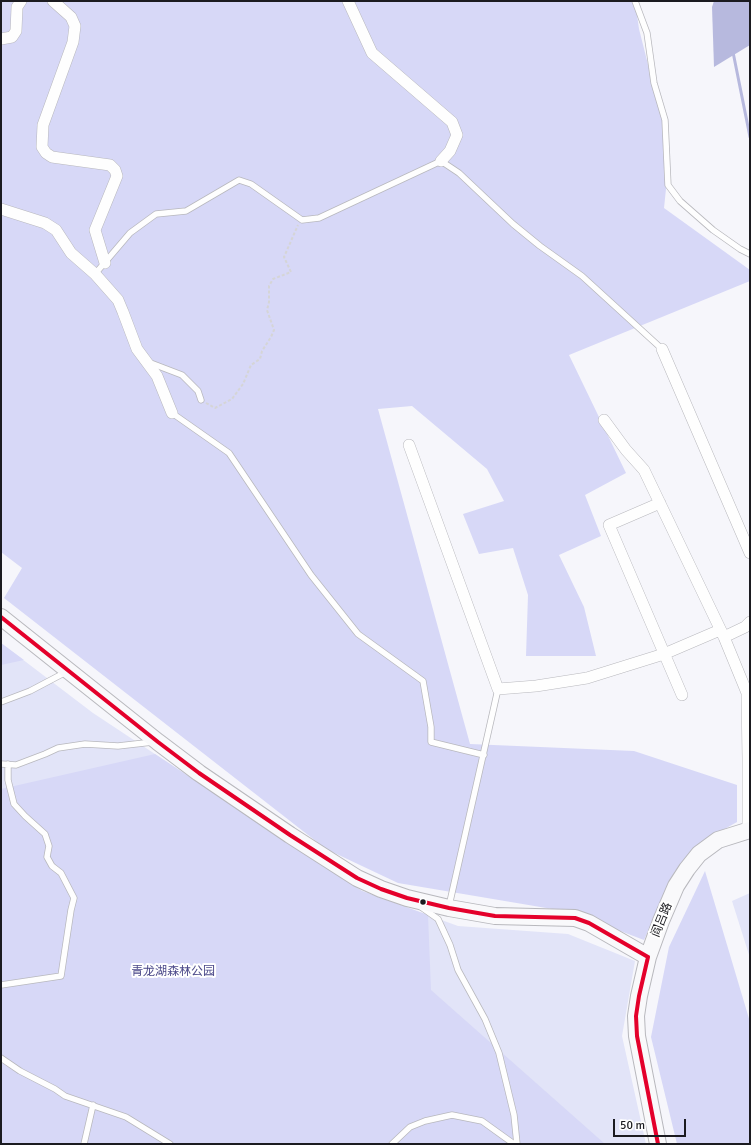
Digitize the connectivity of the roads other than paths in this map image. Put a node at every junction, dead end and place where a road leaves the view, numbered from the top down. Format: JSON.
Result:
{"nodes":[{"id":1,"x":21,"y":1,"type":"edge"},
{"id":2,"x":53,"y":1,"type":"edge"},
{"id":3,"x":635,"y":1,"type":"edge"},
{"id":4,"x":352,"y":2,"type":"edge"},
{"id":5,"x":1,"y":39,"type":"edge"},
{"id":6,"x":441,"y":161,"type":"junction"},
{"id":7,"x":1,"y":209,"type":"edge"},
{"id":8,"x":750,"y":254,"type":"edge"},
{"id":9,"x":105,"y":263,"type":"junction"},
{"id":10,"x":95,"y":274,"type":"junction"},
{"id":11,"x":662,"y":349,"type":"joint"},
{"id":12,"x":146,"y":361,"type":"junction"},
{"id":13,"x":201,"y":400,"type":"road end"},
{"id":14,"x":172,"y":413,"type":"joint"},
{"id":15,"x":604,"y":420,"type":"dead end"},
{"id":16,"x":409,"y":445,"type":"dead end"},
{"id":17,"x":660,"y":503,"type":"junction"},
{"id":18,"x":750,"y":553,"type":"edge"},
{"id":19,"x":1,"y":617,"type":"edge"},
{"id":20,"x":750,"y":622,"type":"edge"},
{"id":21,"x":722,"y":633,"type":"junction"},
{"id":22,"x":664,"y":654,"type":"junction"},
{"id":23,"x":68,"y":670,"type":"junction"},
{"id":24,"x":498,"y":689,"type":"junction"},
{"id":25,"x":682,"y":696,"type":"dead end"},
{"id":26,"x":1,"y":702,"type":"edge"},
{"id":27,"x":158,"y":742,"type":"junction"},
{"id":28,"x":484,"y":755,"type":"junction"},
{"id":29,"x":1,"y":764,"type":"edge"},
{"id":30,"x":8,"y":764,"type":"junction"},
{"id":31,"x":749,"y":830,"type":"edge"},
{"id":32,"x":407,"y":898,"type":"junction"},
{"id":33,"x":449,"y":908,"type":"junction"},
{"id":34,"x":648,"y":957,"type":"junction"},
{"id":35,"x":1,"y":985,"type":"edge"},
{"id":36,"x":1,"y":1058,"type":"edge"},
{"id":37,"x":92,"y":1105,"type":"junction"},
{"id":38,"x":84,"y":1144,"type":"edge"},
{"id":39,"x":170,"y":1144,"type":"edge"},
{"id":40,"x":392,"y":1144,"type":"edge"},
{"id":41,"x":514,"y":1144,"type":"edge"},
{"id":42,"x":518,"y":1144,"type":"edge"},
{"id":43,"x":658,"y":1144,"type":"edge"}],
"edges":[{"from":1,"to":5,"type":"street"},
{"from":2,"to":9,"type":"street"},
{"from":3,"to":8,"type":"lane"},
{"from":4,"to":6,"type":"street"},
{"from":6,"to":9,"type":"lane"},
{"from":6,"to":11,"type":"lane"},
{"from":7,"to":10,"type":"street"},
{"from":9,"to":10,"type":"lane"},
{"from":10,"to":12,"type":"street"},
{"from":11,"to":18,"type":"street"},
{"from":12,"to":13,"type":"lane"},
{"from":12,"to":14,"type":"street"},
{"from":14,"to":28,"type":"lane"},
{"from":15,"to":17,"type":"street"},
{"from":16,"to":24,"type":"street"},
{"from":17,"to":21,"type":"street"},
{"from":17,"to":22,"type":"street"},
{"from":19,"to":23,"type":"main road"},
{"from":20,"to":21,"type":"street"},
{"from":21,"to":22,"type":"street"},
{"from":21,"to":31,"type":"street"},
{"from":22,"to":24,"type":"street"},
{"from":22,"to":25,"type":"street"},
{"from":23,"to":26,"type":"lane"},
{"from":23,"to":27,"type":"main road"},
{"from":24,"to":28,"type":"lane"},
{"from":27,"to":30,"type":"lane"},
{"from":27,"to":32,"type":"main road"},
{"from":28,"to":33,"type":"lane"},
{"from":29,"to":30,"type":"lane"},
{"from":30,"to":35,"type":"lane"},
{"from":31,"to":34,"type":"main road","name":"阎吕路"},
{"from":32,"to":33,"type":"main road"},
{"from":32,"to":42,"type":"lane"},
{"from":33,"to":34,"type":"main road"},
{"from":34,"to":43,"type":"main road","name":"阎吕路"},
{"from":36,"to":37,"type":"lane"},
{"from":37,"to":38,"type":"lane"},
{"from":37,"to":39,"type":"lane"},
{"from":40,"to":41,"type":"lane"}]}
